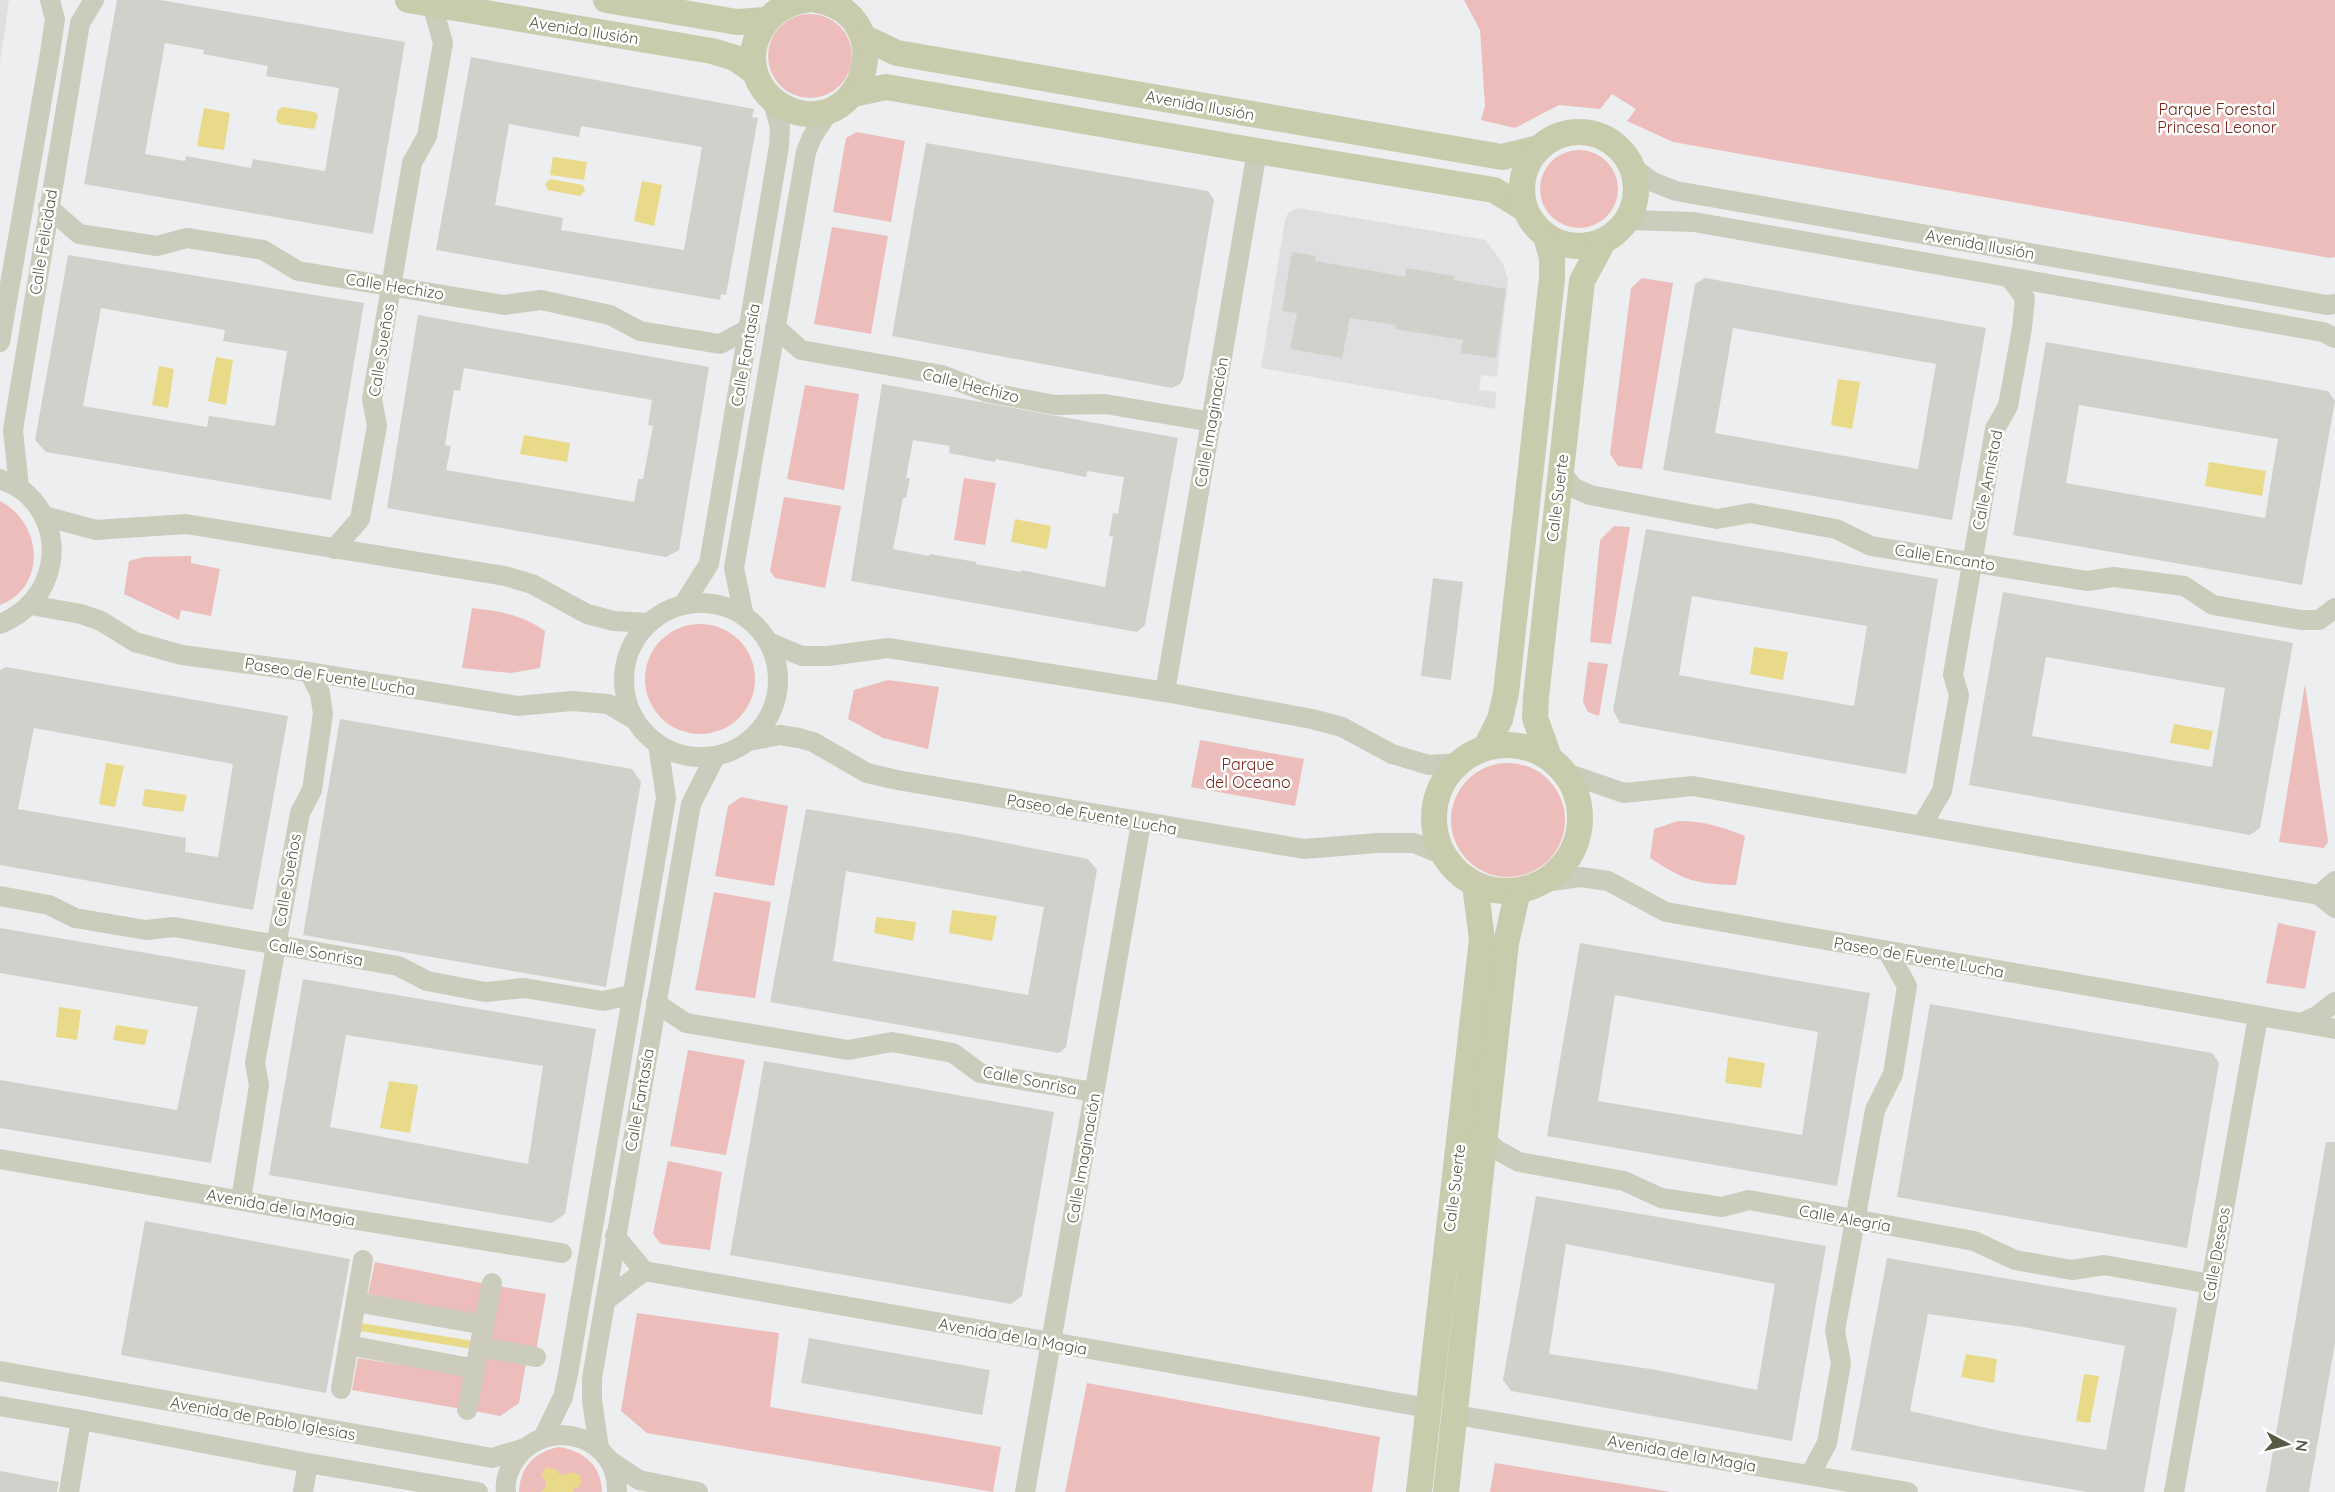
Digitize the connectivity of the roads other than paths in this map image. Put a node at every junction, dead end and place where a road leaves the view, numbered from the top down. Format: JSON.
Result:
{"nodes":[{"id":1,"x":50,"y":0,"type":"edge"},
{"id":2,"x":94,"y":0,"type":"edge"},
{"id":3,"x":606,"y":0,"type":"edge"},
{"id":4,"x":805,"y":0,"type":"edge"},
{"id":5,"x":816,"y":0,"type":"edge"},
{"id":6,"x":420,"y":2,"type":"edge"},
{"id":7,"x":766,"y":20,"type":"junction"},
{"id":8,"x":863,"y":37,"type":"junction"},
{"id":9,"x":755,"y":72,"type":"junction"},
{"id":10,"x":853,"y":94,"type":"junction"},
{"id":11,"x":772,"y":99,"type":"junction"},
{"id":12,"x":830,"y":110,"type":"junction"},
{"id":13,"x":1539,"y":148,"type":"junction"},
{"id":14,"x":1257,"y":152,"type":"junction"},
{"id":15,"x":1631,"y":166,"type":"junction"},
{"id":16,"x":48,"y":207,"type":"junction"},
{"id":17,"x":1525,"y":209,"type":"junction"},
{"id":18,"x":1627,"y":220,"type":"junction"},
{"id":19,"x":1546,"y":237,"type":"junction"},
{"id":20,"x":1603,"y":242,"type":"junction"},
{"id":21,"x":2010,"y":278,"type":"junction"},
{"id":22,"x":392,"y":285,"type":"junction"},
{"id":23,"x":2335,"y":304,"type":"edge"},
{"id":24,"x":775,"y":327,"type":"junction"},
{"id":25,"x":750,"y":328,"type":"junction"},
{"id":26,"x":2335,"y":338,"type":"edge"},
{"id":27,"x":0,"y":342,"type":"edge"},
{"id":28,"x":1212,"y":422,"type":"junction"},
{"id":29,"x":1561,"y":472,"type":"junction"},
{"id":30,"x":0,"y":479,"type":"edge"},
{"id":31,"x":20,"y":488,"type":"junction"},
{"id":32,"x":44,"y":516,"type":"junction"},
{"id":33,"x":334,"y":549,"type":"junction"},
{"id":34,"x":1973,"y":561,"type":"junction"},
{"id":35,"x":31,"y":605,"type":"junction"},
{"id":36,"x":683,"y":605,"type":"junction"},
{"id":37,"x":2335,"y":608,"type":"edge"},
{"id":38,"x":744,"y":616,"type":"junction"},
{"id":39,"x":649,"y":623,"type":"junction"},
{"id":40,"x":0,"y":624,"type":"edge"},
{"id":41,"x":768,"y":642,"type":"junction"},
{"id":42,"x":309,"y":672,"type":"junction"},
{"id":43,"x":1165,"y":693,"type":"junction"},
{"id":44,"x":634,"y":719,"type":"junction"},
{"id":45,"x":749,"y":741,"type":"junction"},
{"id":46,"x":657,"y":744,"type":"junction"},
{"id":47,"x":1487,"y":745,"type":"junction"},
{"id":48,"x":715,"y":757,"type":"junction"},
{"id":49,"x":1457,"y":763,"type":"junction"},
{"id":50,"x":1558,"y":765,"type":"junction"},
{"id":51,"x":1141,"y":823,"type":"junction"},
{"id":52,"x":1922,"y":825,"type":"junction"},
{"id":53,"x":1443,"y":855,"type":"junction"},
{"id":54,"x":2335,"y":881,"type":"edge"},
{"id":55,"x":1544,"y":882,"type":"junction"},
{"id":56,"x":1475,"y":885,"type":"junction"},
{"id":57,"x":1518,"y":891,"type":"junction"},
{"id":58,"x":0,"y":896,"type":"edge"},
{"id":59,"x":2327,"y":897,"type":"edge"},
{"id":60,"x":2335,"y":908,"type":"edge"},
{"id":61,"x":275,"y":945,"type":"junction"},
{"id":62,"x":1888,"y":952,"type":"junction"},
{"id":63,"x":631,"y":995,"type":"junction"},
{"id":64,"x":2335,"y":1002,"type":"edge"},
{"id":65,"x":656,"y":1003,"type":"junction"},
{"id":66,"x":2258,"y":1017,"type":"junction"},
{"id":67,"x":2301,"y":1023,"type":"junction"},
{"id":68,"x":2335,"y":1029,"type":"edge"},
{"id":69,"x":1094,"y":1092,"type":"junction"},
{"id":70,"x":1485,"y":1140,"type":"junction"},
{"id":71,"x":0,"y":1159,"type":"edge"},
{"id":72,"x":241,"y":1200,"type":"junction"},
{"id":73,"x":1855,"y":1220,"type":"junction"},
{"id":74,"x":592,"y":1233,"type":"junction"},
{"id":75,"x":615,"y":1236,"type":"junction"},
{"id":76,"x":562,"y":1252,"type":"junction"},
{"id":77,"x":363,"y":1260,"type":"dead end"},
{"id":78,"x":644,"y":1271,"type":"junction"},
{"id":79,"x":492,"y":1283,"type":"dead end"},
{"id":80,"x":2211,"y":1284,"type":"junction"},
{"id":81,"x":582,"y":1289,"type":"junction"},
{"id":82,"x":605,"y":1301,"type":"junction"},
{"id":83,"x":356,"y":1302,"type":"junction"},
{"id":84,"x":484,"y":1325,"type":"junction"},
{"id":85,"x":1051,"y":1343,"type":"junction"},
{"id":86,"x":348,"y":1345,"type":"junction"},
{"id":87,"x":480,"y":1347,"type":"junction"},
{"id":88,"x":536,"y":1357,"type":"dead end"},
{"id":89,"x":476,"y":1369,"type":"junction"},
{"id":90,"x":0,"y":1371,"type":"edge"},
{"id":91,"x":341,"y":1389,"type":"dead end"},
{"id":92,"x":0,"y":1406,"type":"edge"},
{"id":93,"x":1428,"y":1408,"type":"junction"},
{"id":94,"x":467,"y":1410,"type":"dead end"},
{"id":95,"x":1456,"y":1415,"type":"junction"},
{"id":96,"x":81,"y":1420,"type":"junction"},
{"id":97,"x":544,"y":1436,"type":"junction"},
{"id":98,"x":525,"y":1448,"type":"junction"},
{"id":99,"x":604,"y":1454,"type":"junction"},
{"id":100,"x":308,"y":1463,"type":"junction"},
{"id":101,"x":1810,"y":1475,"type":"junction"},
{"id":102,"x":69,"y":1492,"type":"edge"},
{"id":103,"x":303,"y":1492,"type":"edge"},
{"id":104,"x":478,"y":1492,"type":"edge"},
{"id":105,"x":506,"y":1492,"type":"edge"},
{"id":106,"x":617,"y":1492,"type":"edge"},
{"id":107,"x":698,"y":1492,"type":"edge"},
{"id":108,"x":1025,"y":1492,"type":"edge"},
{"id":109,"x":1419,"y":1492,"type":"edge"},
{"id":110,"x":1446,"y":1492,"type":"edge"},
{"id":111,"x":1908,"y":1492,"type":"edge"},
{"id":112,"x":2174,"y":1492,"type":"edge"}],
"edges":[{"from":1,"to":27,"type":"street","name":"Calle Felicidad"},
{"from":2,"to":16,"type":"street","name":"Calle Felicidad"},
{"from":3,"to":7,"type":"main road","name":"Avenida Ilusión"},
{"from":4,"to":7,"type":"main road"},
{"from":5,"to":8,"type":"main road"},
{"from":6,"to":9,"type":"main road","name":"Avenida Ilusión"},
{"from":6,"to":22,"type":"street","name":"Calle Sueños"},
{"from":7,"to":9,"type":"main road"},
{"from":8,"to":10,"type":"main road"},
{"from":8,"to":13,"type":"main road","name":"Avenida Ilusión"},
{"from":9,"to":11,"type":"main road"},
{"from":10,"to":12,"type":"main road"},
{"from":10,"to":14,"type":"main road"},
{"from":11,"to":12,"type":"main road"},
{"from":11,"to":25,"type":"street","name":"Calle Fantasía"},
{"from":12,"to":24,"type":"street","name":"Calle Fantasía"},
{"from":13,"to":15,"type":"main road"},
{"from":13,"to":17,"type":"main road"},
{"from":14,"to":17,"type":"main road"},
{"from":14,"to":28,"type":"street","name":"Calle Imaginación"},
{"from":15,"to":18,"type":"main road"},
{"from":15,"to":23,"type":"street","name":"Avenida Ilusión"},
{"from":16,"to":22,"type":"street","name":"Calle Hechizo"},
{"from":16,"to":31,"type":"street","name":"Calle Felicidad"},
{"from":17,"to":19,"type":"main road"},
{"from":18,"to":20,"type":"main road"},
{"from":18,"to":21,"type":"street","name":"Avenida Ilusión"},
{"from":19,"to":20,"type":"main road"},
{"from":19,"to":47,"type":"main road","name":"Calle Suerte"},
{"from":20,"to":29,"type":"main road","name":"Calle Suerte"},
{"from":21,"to":26,"type":"street","name":"Avenida Ilusión"},
{"from":21,"to":34,"type":"street","name":"Calle Amistad"},
{"from":22,"to":25,"type":"street","name":"Calle Hechizo"},
{"from":22,"to":33,"type":"street","name":"Calle Sueños"},
{"from":24,"to":28,"type":"street","name":"Calle Hechizo"},
{"from":24,"to":38,"type":"street","name":"Calle Fantasía"},
{"from":25,"to":36,"type":"street","name":"Calle Fantasía"},
{"from":28,"to":43,"type":"street","name":"Calle Imaginación"},
{"from":29,"to":34,"type":"street","name":"Calle Encanto"},
{"from":29,"to":50,"type":"main road","name":"Calle Suerte"},
{"from":30,"to":31,"type":"street"},
{"from":31,"to":32,"type":"street"},
{"from":32,"to":33,"type":"street"},
{"from":32,"to":35,"type":"street"},
{"from":33,"to":39,"type":"street"},
{"from":34,"to":37,"type":"street","name":"Calle Encanto"},
{"from":34,"to":52,"type":"street","name":"Calle Amistad"},
{"from":35,"to":40,"type":"street"},
{"from":35,"to":42,"type":"street","name":"Paseo de Fuente Lucha"},
{"from":36,"to":38,"type":"street"},
{"from":36,"to":39,"type":"street"},
{"from":38,"to":41,"type":"street"},
{"from":39,"to":44,"type":"street"},
{"from":41,"to":43,"type":"street"},
{"from":41,"to":45,"type":"street"},
{"from":42,"to":44,"type":"street","name":"Paseo de Fuente Lucha"},
{"from":42,"to":61,"type":"street","name":"Calle Sueños"},
{"from":43,"to":49,"type":"street"},
{"from":44,"to":46,"type":"street"},
{"from":45,"to":48,"type":"street"},
{"from":45,"to":51,"type":"street","name":"Paseo de Fuente Lucha"},
{"from":46,"to":48,"type":"street"},
{"from":46,"to":63,"type":"street","name":"Calle Fantasía"},
{"from":47,"to":49,"type":"main road"},
{"from":47,"to":50,"type":"main road"},
{"from":48,"to":65,"type":"street","name":"Calle Fantasía"},
{"from":49,"to":53,"type":"main road"},
{"from":50,"to":52,"type":"street"},
{"from":50,"to":55,"type":"main road"},
{"from":51,"to":53,"type":"street","name":"Paseo de Fuente Lucha"},
{"from":51,"to":69,"type":"street","name":"Calle Imaginación"},
{"from":52,"to":59,"type":"street"},
{"from":53,"to":56,"type":"main road"},
{"from":54,"to":59,"type":"street"},
{"from":55,"to":57,"type":"main road"},
{"from":55,"to":62,"type":"street","name":"Paseo de Fuente Lucha"},
{"from":56,"to":57,"type":"main road"},
{"from":56,"to":93,"type":"main road","name":"Calle Suerte"},
{"from":57,"to":70,"type":"main road","name":"Calle Suerte"},
{"from":58,"to":61,"type":"street","name":"Calle Sonrisa"},
{"from":59,"to":60,"type":"street"},
{"from":61,"to":63,"type":"street","name":"Calle Sonrisa"},
{"from":61,"to":72,"type":"street","name":"Calle Sueños"},
{"from":62,"to":66,"type":"street","name":"Paseo de Fuente Lucha"},
{"from":62,"to":73,"type":"street"},
{"from":63,"to":74,"type":"street","name":"Calle Fantasía"},
{"from":64,"to":67,"type":"street"},
{"from":65,"to":69,"type":"street","name":"Calle Sonrisa"},
{"from":65,"to":75,"type":"street","name":"Calle Fantasía"},
{"from":66,"to":67,"type":"street","name":"Paseo de Fuente Lucha"},
{"from":66,"to":80,"type":"street","name":"Calle Deseos"},
{"from":67,"to":68,"type":"street","name":"Paseo de Fuente Lucha"},
{"from":69,"to":85,"type":"street","name":"Calle Imaginación"},
{"from":70,"to":73,"type":"street","name":"Calle Alegría"},
{"from":70,"to":95,"type":"main road","name":"Calle Suerte"},
{"from":71,"to":72,"type":"street","name":"Avenida de la Magia"},
{"from":72,"to":76,"type":"street","name":"Avenida de la Magia"},
{"from":73,"to":80,"type":"street","name":"Calle Alegría"},
{"from":73,"to":101,"type":"street"},
{"from":74,"to":76,"type":"street"},
{"from":74,"to":81,"type":"street","name":"Calle Fantasía"},
{"from":75,"to":78,"type":"street"},
{"from":75,"to":82,"type":"street","name":"Calle Fantasía"},
{"from":76,"to":81,"type":"street"},
{"from":77,"to":83,"type":"street"},
{"from":78,"to":82,"type":"street"},
{"from":78,"to":85,"type":"street","name":"Avenida de la Magia"},
{"from":79,"to":84,"type":"street"},
{"from":80,"to":112,"type":"street","name":"Calle Deseos"},
{"from":81,"to":97,"type":"street","name":"Calle Fantasía"},
{"from":82,"to":99,"type":"street","name":"Calle Fantasía"},
{"from":83,"to":84,"type":"street"},
{"from":83,"to":86,"type":"street"},
{"from":84,"to":87,"type":"street"},
{"from":85,"to":93,"type":"street","name":"Avenida de la Magia"},
{"from":85,"to":108,"type":"street","name":"Calle Imaginación"},
{"from":86,"to":89,"type":"street"},
{"from":86,"to":91,"type":"street"},
{"from":87,"to":88,"type":"street"},
{"from":87,"to":89,"type":"street"},
{"from":89,"to":94,"type":"street"},
{"from":90,"to":98,"type":"street","name":"Avenida de Pablo Iglesias"},
{"from":92,"to":96,"type":"street"},
{"from":93,"to":109,"type":"main road","name":"Calle Suerte"},
{"from":95,"to":101,"type":"street","name":"Avenida de la Magia"},
{"from":95,"to":110,"type":"main road","name":"Calle Suerte"},
{"from":96,"to":100,"type":"street"},
{"from":96,"to":102,"type":"street"},
{"from":97,"to":98,"type":"street"},
{"from":97,"to":99,"type":"street"},
{"from":98,"to":105,"type":"street"},
{"from":99,"to":106,"type":"street","name":"Calle Fantasía"},
{"from":99,"to":107,"type":"street"},
{"from":100,"to":103,"type":"street"},
{"from":100,"to":104,"type":"street"},
{"from":101,"to":111,"type":"street","name":"Avenida de la Magia"}]}
